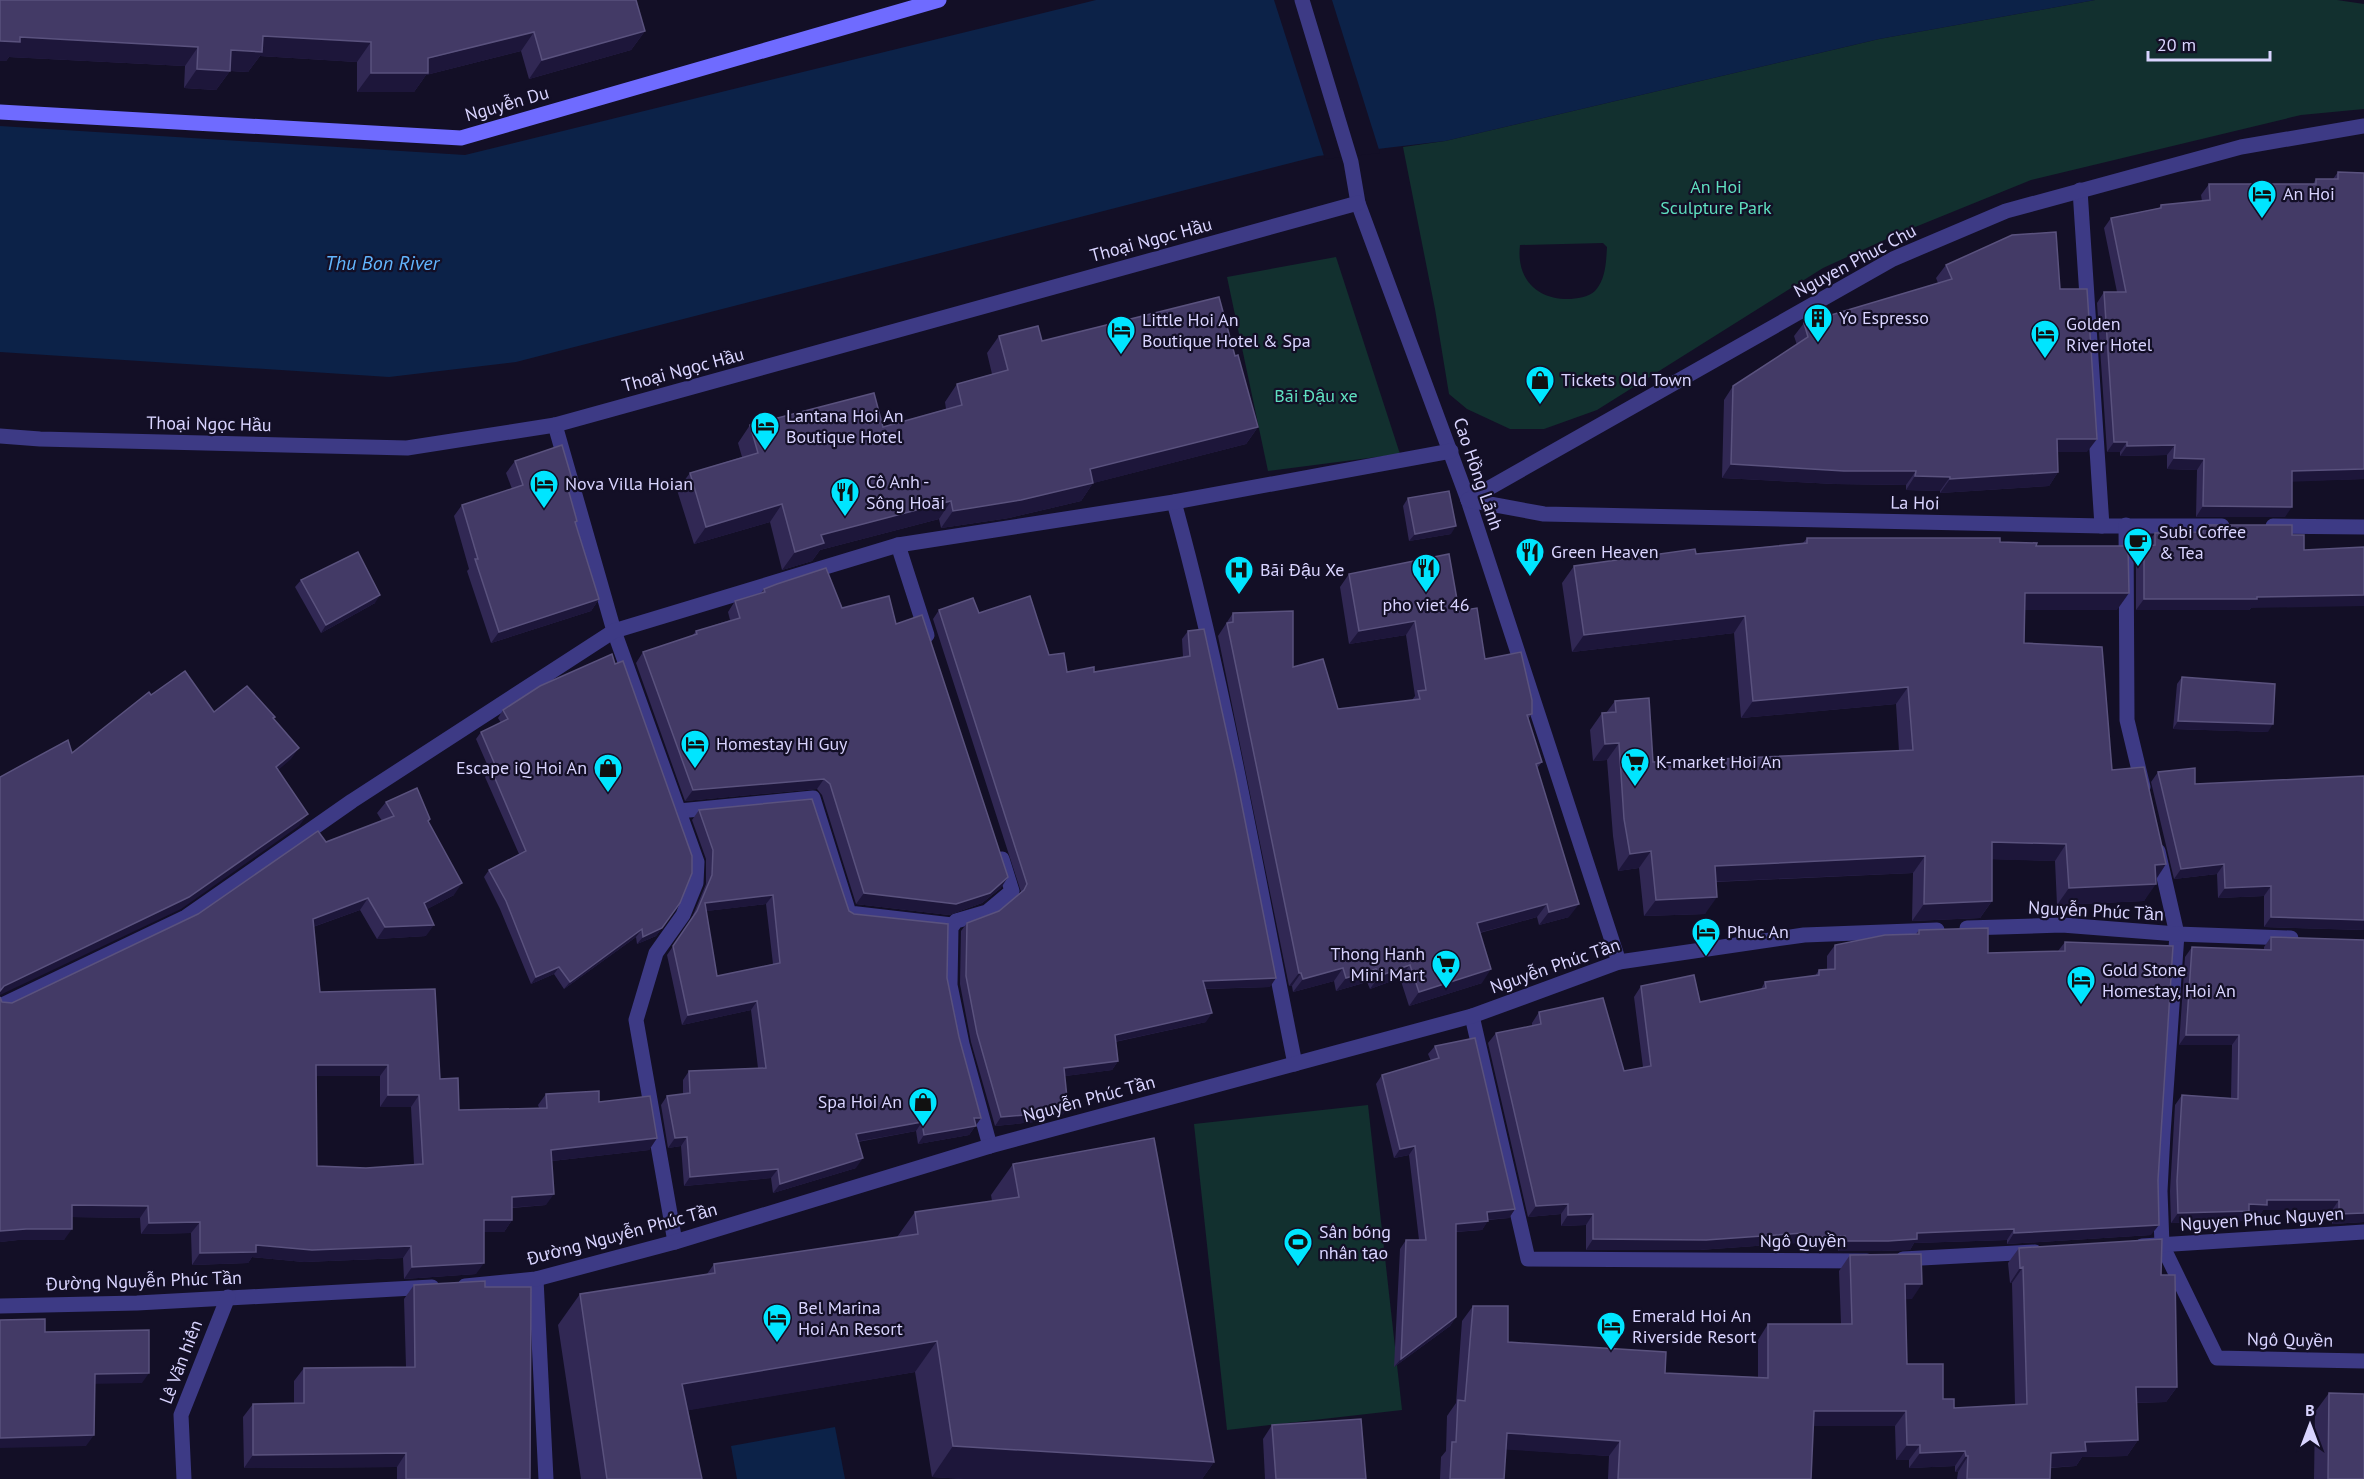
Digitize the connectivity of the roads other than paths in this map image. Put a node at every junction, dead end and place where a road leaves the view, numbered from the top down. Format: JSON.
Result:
{"nodes":[{"id":1,"x":939,"y":0,"type":"edge"},
{"id":2,"x":1302,"y":0,"type":"edge"},
{"id":3,"x":0,"y":112,"type":"edge"},
{"id":4,"x":2364,"y":126,"type":"edge"},
{"id":5,"x":2080,"y":190,"type":"junction"},
{"id":6,"x":1358,"y":203,"type":"junction"},
{"id":7,"x":555,"y":425,"type":"junction"},
{"id":8,"x":0,"y":436,"type":"edge"},
{"id":9,"x":1451,"y":451,"type":"junction"},
{"id":10,"x":1468,"y":500,"type":"junction"},
{"id":11,"x":1174,"y":502,"type":"junction"},
{"id":12,"x":2126,"y":525,"type":"junction"},
{"id":13,"x":2102,"y":526,"type":"junction"},
{"id":14,"x":2237,"y":526,"type":"edge"},
{"id":15,"x":2260,"y":526,"type":"edge"},
{"id":16,"x":2364,"y":527,"type":"edge"},
{"id":17,"x":898,"y":546,"type":"junction"},
{"id":18,"x":614,"y":631,"type":"junction"},
{"id":19,"x":931,"y":646,"type":"edge"},
{"id":20,"x":2145,"y":799,"type":"edge"},
{"id":21,"x":679,"y":811,"type":"junction"},
{"id":22,"x":2153,"y":832,"type":"edge"},
{"id":23,"x":998,"y":846,"type":"edge"},
{"id":24,"x":952,"y":925,"type":"junction"},
{"id":25,"x":2177,"y":934,"type":"junction"},
{"id":26,"x":2306,"y":938,"type":"edge"},
{"id":27,"x":1619,"y":962,"type":"junction"},
{"id":28,"x":0,"y":1006,"type":"edge"},
{"id":29,"x":1472,"y":1016,"type":"junction"},
{"id":30,"x":1295,"y":1064,"type":"junction"},
{"id":31,"x":990,"y":1146,"type":"junction"},
{"id":32,"x":2364,"y":1232,"type":"edge"},
{"id":33,"x":675,"y":1242,"type":"junction"},
{"id":34,"x":2162,"y":1245,"type":"junction"},
{"id":35,"x":2127,"y":1247,"type":"edge"},
{"id":36,"x":2045,"y":1252,"type":"edge"},
{"id":37,"x":536,"y":1279,"type":"junction"},
{"id":38,"x":228,"y":1297,"type":"junction"},
{"id":39,"x":0,"y":1306,"type":"edge"},
{"id":40,"x":2364,"y":1361,"type":"edge"},
{"id":41,"x":184,"y":1479,"type":"edge"},
{"id":42,"x":546,"y":1479,"type":"edge"}],
"edges":[{"from":1,"to":3,"type":"street","name":"Nguyễn Du"},
{"from":2,"to":6,"type":"street","name":"Cao Hồng Lãnh"},
{"from":4,"to":5,"type":"street","name":"Nguyen Phuc Chu"},
{"from":5,"to":10,"type":"street","name":"Nguyen Phuc Chu"},
{"from":5,"to":13,"type":"street"},
{"from":6,"to":7,"type":"street","name":"Thoại Ngọc Hầu"},
{"from":6,"to":9,"type":"street","name":"Cao Hồng Lãnh"},
{"from":7,"to":8,"type":"street","name":"Thoại Ngọc Hầu"},
{"from":7,"to":18,"type":"street"},
{"from":9,"to":10,"type":"street","name":"Cao Hồng Lãnh"},
{"from":9,"to":11,"type":"street"},
{"from":10,"to":13,"type":"street","name":"La Hoi"},
{"from":10,"to":27,"type":"street","name":"Cao Hồng Lãnh"},
{"from":11,"to":17,"type":"street"},
{"from":11,"to":30,"type":"street"},
{"from":12,"to":13,"type":"street","name":"La Hoi"},
{"from":12,"to":14,"type":"street","name":"La Hoi"},
{"from":12,"to":20,"type":"street"},
{"from":15,"to":16,"type":"street"},
{"from":17,"to":18,"type":"street"},
{"from":17,"to":19,"type":"street"},
{"from":18,"to":21,"type":"street"},
{"from":18,"to":28,"type":"street"},
{"from":21,"to":24,"type":"street"},
{"from":21,"to":33,"type":"street"},
{"from":22,"to":25,"type":"street"},
{"from":23,"to":24,"type":"street"},
{"from":24,"to":31,"type":"street"},
{"from":25,"to":26,"type":"street","name":"Nguyễn Phúc Tần"},
{"from":25,"to":27,"type":"street","name":"Nguyễn Phúc Tần"},
{"from":25,"to":34,"type":"street"},
{"from":27,"to":29,"type":"street","name":"Nguyễn Phúc Tần"},
{"from":29,"to":30,"type":"street","name":"Nguyễn Phúc Tần"},
{"from":29,"to":36,"type":"street","name":"Ngô Quyền"},
{"from":30,"to":31,"type":"street","name":"Nguyễn Phúc Tần"},
{"from":31,"to":33,"type":"street","name":"Đường Nguyễn Phúc Tần"},
{"from":32,"to":34,"type":"street","name":"Nguyen Phuc Nguyen"},
{"from":33,"to":37,"type":"street","name":"Đường Nguyễn Phúc Tần"},
{"from":34,"to":35,"type":"street"},
{"from":34,"to":40,"type":"street","name":"Ngô Quyền"},
{"from":37,"to":38,"type":"street","name":"Đường Nguyễn Phúc Tần"},
{"from":37,"to":42,"type":"street"},
{"from":38,"to":39,"type":"street","name":"Đường Nguyễn Phúc Tần"},
{"from":38,"to":41,"type":"street","name":"Lê Văn hiến"}]}
